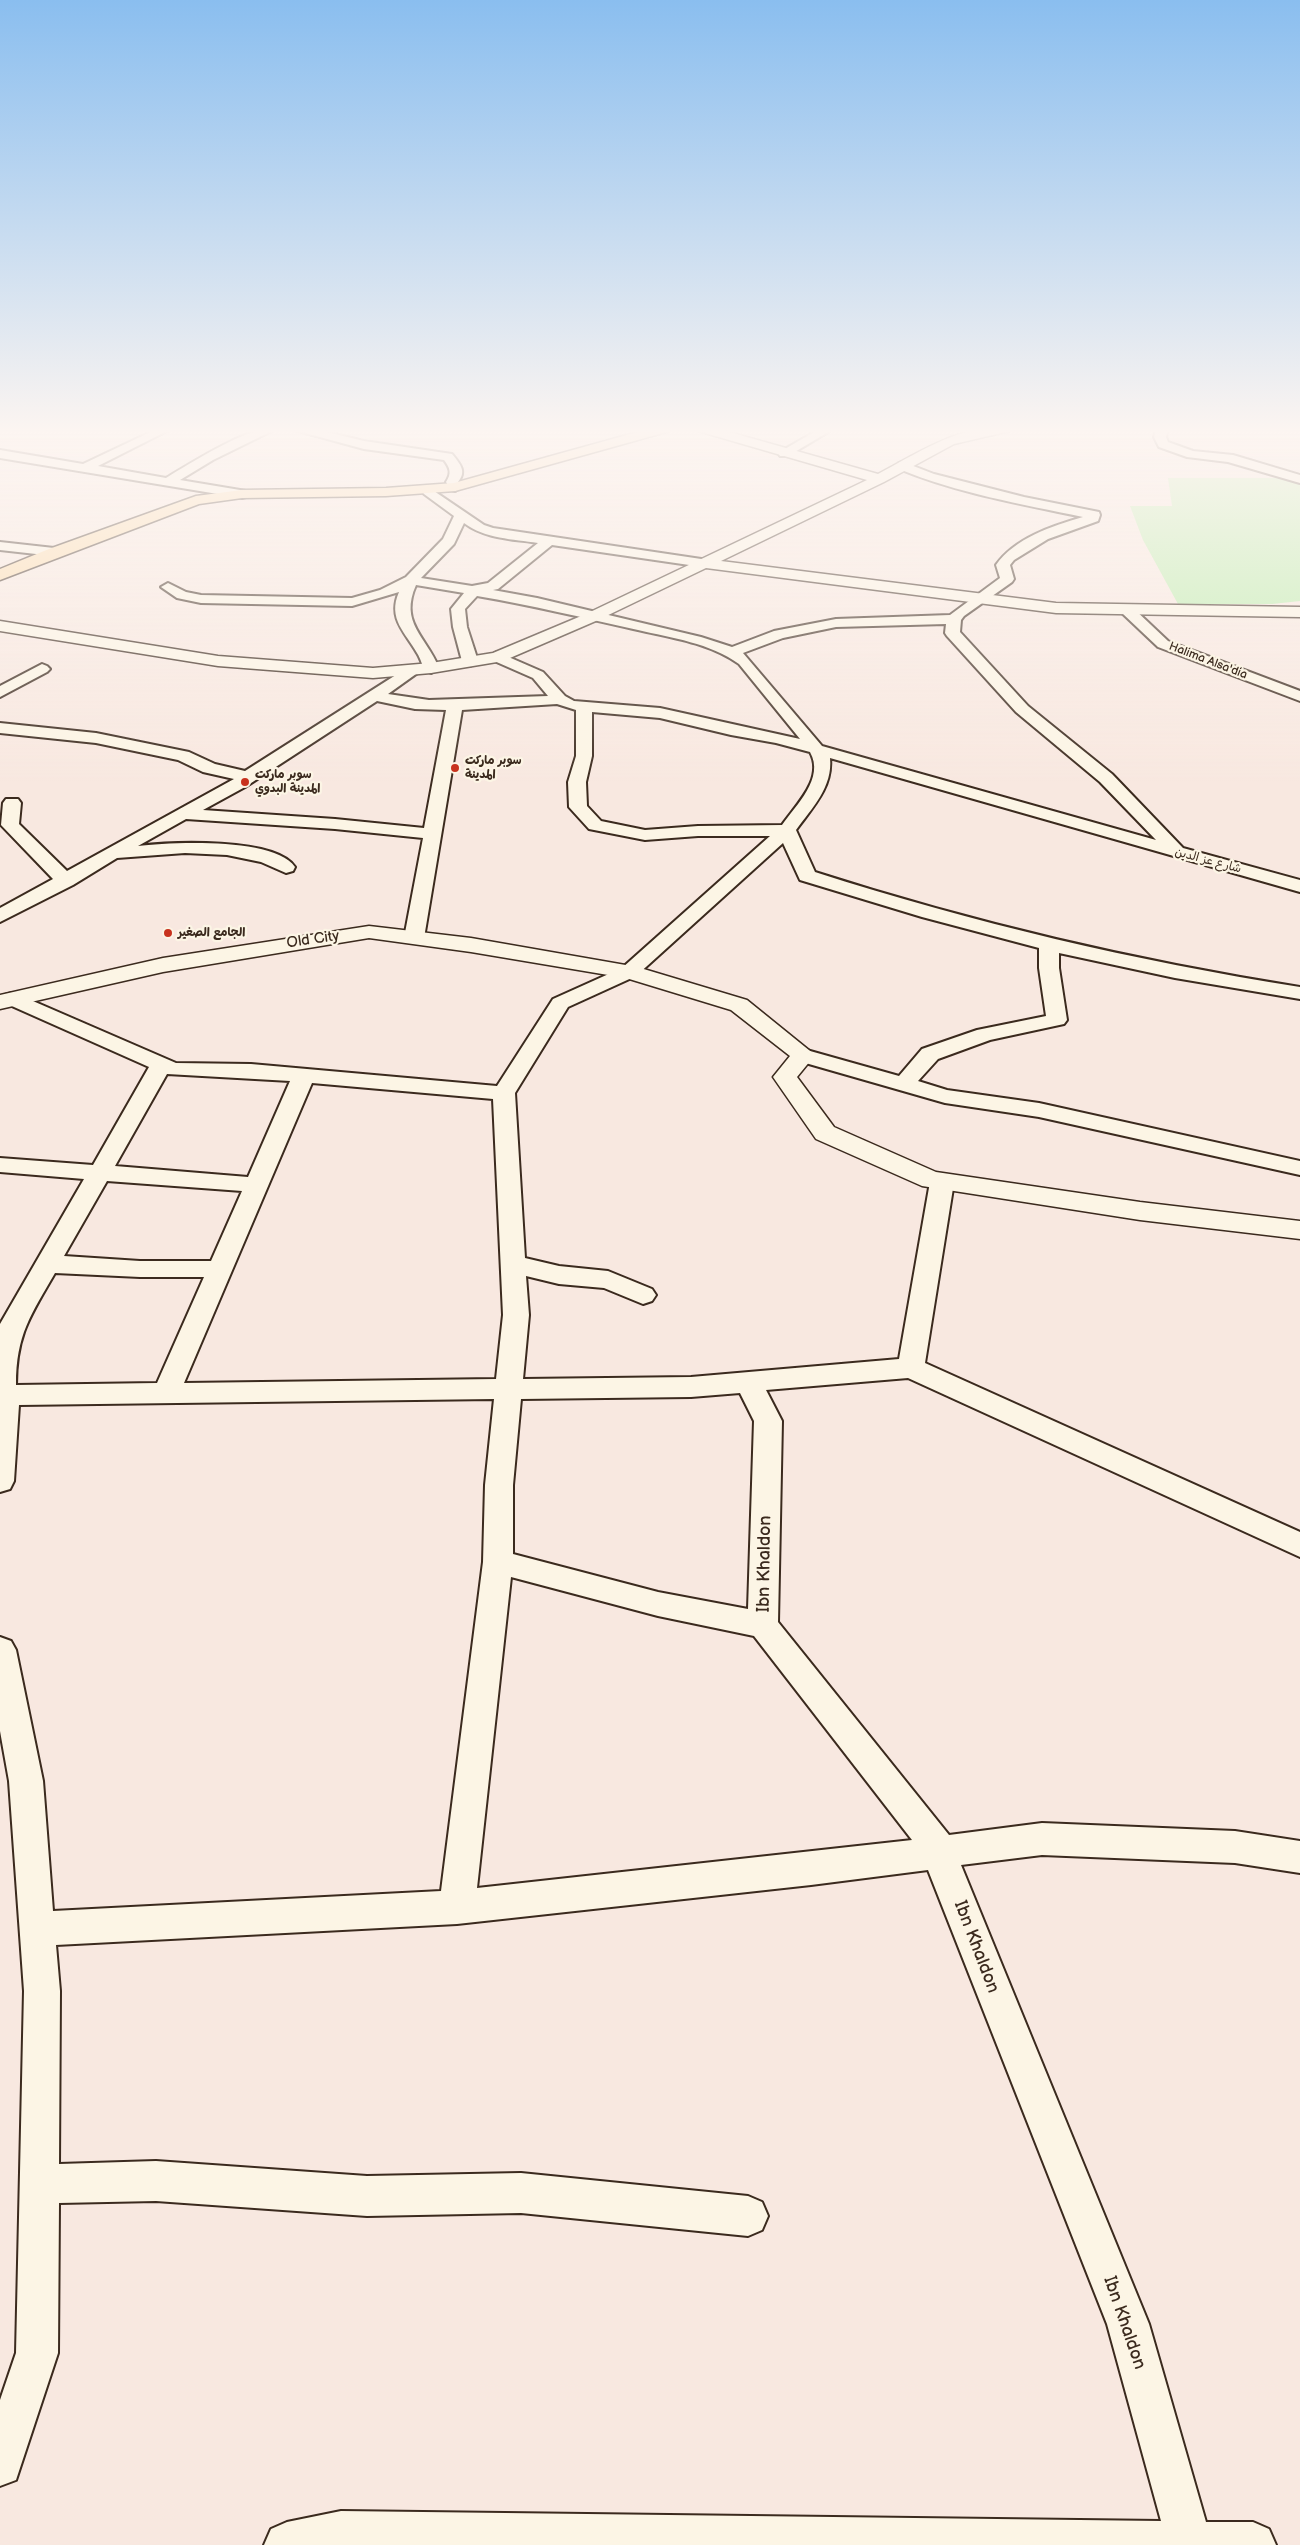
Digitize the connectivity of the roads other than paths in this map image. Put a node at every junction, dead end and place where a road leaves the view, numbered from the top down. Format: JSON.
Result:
{"nodes":[{"id":1,"x":7,"y":547,"type":"edge"},
{"id":2,"x":69,"y":547,"type":"edge"},
{"id":3,"x":443,"y":547,"type":"edge"},
{"id":4,"x":541,"y":547,"type":"edge"},
{"id":5,"x":589,"y":547,"type":"edge"},
{"id":6,"x":737,"y":547,"type":"edge"},
{"id":7,"x":1026,"y":547,"type":"edge"},
{"id":8,"x":54,"y":552,"type":"junction"},
{"id":9,"x":703,"y":563,"type":"junction"},
{"id":10,"x":0,"y":575,"type":"edge"},
{"id":11,"x":411,"y":580,"type":"junction"},
{"id":12,"x":168,"y":587,"type":"dead end"},
{"id":13,"x":474,"y":590,"type":"junction"},
{"id":14,"x":980,"y":598,"type":"junction"},
{"id":15,"x":1127,"y":610,"type":"junction"},
{"id":16,"x":1297,"y":614,"type":"edge"},
{"id":17,"x":592,"y":616,"type":"junction"},
{"id":18,"x":954,"y":619,"type":"junction"},
{"id":19,"x":0,"y":626,"type":"edge"},
{"id":20,"x":732,"y":652,"type":"junction"},
{"id":21,"x":497,"y":657,"type":"junction"},
{"id":22,"x":470,"y":661,"type":"junction"},
{"id":23,"x":423,"y":668,"type":"junction"},
{"id":24,"x":42,"y":669,"type":"dead end"},
{"id":25,"x":0,"y":692,"type":"edge"},
{"id":26,"x":376,"y":695,"type":"junction"},
{"id":27,"x":1300,"y":696,"type":"edge"},
{"id":28,"x":559,"y":699,"type":"junction"},
{"id":29,"x":455,"y":705,"type":"junction"},
{"id":30,"x":584,"y":707,"type":"junction"},
{"id":31,"x":0,"y":728,"type":"edge"},
{"id":32,"x":818,"y":751,"type":"junction"},
{"id":33,"x":248,"y":777,"type":"junction"},
{"id":34,"x":12,"y":803,"type":"dead end"},
{"id":35,"x":184,"y":814,"type":"junction"},
{"id":36,"x":5,"y":827,"type":"edge"},
{"id":37,"x":787,"y":830,"type":"junction"},
{"id":38,"x":434,"y":834,"type":"junction"},
{"id":39,"x":1177,"y":852,"type":"junction"},
{"id":40,"x":112,"y":855,"type":"junction"},
{"id":41,"x":286,"y":867,"type":"dead end"},
{"id":42,"x":66,"y":881,"type":"junction"},
{"id":43,"x":1300,"y":886,"type":"edge"},
{"id":44,"x":0,"y":916,"type":"edge"},
{"id":45,"x":414,"y":938,"type":"junction"},
{"id":46,"x":1049,"y":946,"type":"junction"},
{"id":47,"x":629,"y":972,"type":"junction"},
{"id":48,"x":1300,"y":993,"type":"edge"},
{"id":49,"x":6,"y":1000,"type":"edge"},
{"id":50,"x":803,"y":1055,"type":"junction"},
{"id":51,"x":161,"y":1066,"type":"junction"},
{"id":52,"x":304,"y":1075,"type":"junction"},
{"id":53,"x":904,"y":1085,"type":"junction"},
{"id":54,"x":504,"y":1093,"type":"junction"},
{"id":55,"x":0,"y":1165,"type":"edge"},
{"id":56,"x":1300,"y":1168,"type":"edge"},
{"id":57,"x":100,"y":1172,"type":"junction"},
{"id":58,"x":942,"y":1182,"type":"junction"},
{"id":59,"x":256,"y":1185,"type":"junction"},
{"id":60,"x":1300,"y":1230,"type":"edge"},
{"id":61,"x":48,"y":1264,"type":"junction"},
{"id":62,"x":513,"y":1264,"type":"junction"},
{"id":63,"x":220,"y":1268,"type":"junction"},
{"id":64,"x":643,"y":1295,"type":"dead end"},
{"id":65,"x":910,"y":1368,"type":"junction"},
{"id":66,"x":748,"y":1382,"type":"junction"},
{"id":67,"x":508,"y":1390,"type":"junction"},
{"id":68,"x":166,"y":1394,"type":"junction"},
{"id":69,"x":1,"y":1395,"type":"edge"},
{"id":70,"x":0,"y":1481,"type":"edge"},
{"id":71,"x":1300,"y":1545,"type":"edge"},
{"id":72,"x":498,"y":1562,"type":"junction"},
{"id":73,"x":763,"y":1625,"type":"junction"},
{"id":74,"x":0,"y":1650,"type":"edge"},
{"id":75,"x":939,"y":1852,"type":"junction"},
{"id":76,"x":1300,"y":1857,"type":"edge"},
{"id":77,"x":457,"y":1906,"type":"junction"},
{"id":78,"x":38,"y":1929,"type":"junction"},
{"id":79,"x":40,"y":2184,"type":"junction"},
{"id":80,"x":748,"y":2216,"type":"dead end"},
{"id":81,"x":0,"y":2464,"type":"edge"},
{"id":82,"x":287,"y":2545,"type":"edge"},
{"id":83,"x":1190,"y":2545,"type":"edge"},
{"id":84,"x":1253,"y":2545,"type":"edge"}],
"edges":[{"from":1,"to":8,"type":"street"},
{"from":2,"to":8,"type":"main road"},
{"from":3,"to":11,"type":"street"},
{"from":4,"to":13,"type":"street"},
{"from":5,"to":9,"type":"street"},
{"from":6,"to":9,"type":"street"},
{"from":7,"to":14,"type":"street"},
{"from":8,"to":10,"type":"main road"},
{"from":9,"to":14,"type":"street"},
{"from":9,"to":17,"type":"street"},
{"from":11,"to":12,"type":"street"},
{"from":11,"to":13,"type":"street"},
{"from":11,"to":23,"type":"street"},
{"from":13,"to":17,"type":"street"},
{"from":13,"to":22,"type":"street"},
{"from":14,"to":15,"type":"street"},
{"from":14,"to":18,"type":"street"},
{"from":15,"to":16,"type":"street"},
{"from":15,"to":27,"type":"street","name":"Halima Alsa'dia"},
{"from":17,"to":20,"type":"street"},
{"from":17,"to":21,"type":"street"},
{"from":18,"to":20,"type":"street"},
{"from":18,"to":39,"type":"street"},
{"from":19,"to":23,"type":"street"},
{"from":20,"to":32,"type":"street"},
{"from":21,"to":22,"type":"street"},
{"from":21,"to":28,"type":"street"},
{"from":22,"to":23,"type":"street"},
{"from":23,"to":26,"type":"street"},
{"from":24,"to":25,"type":"street"},
{"from":26,"to":29,"type":"street"},
{"from":26,"to":33,"type":"street"},
{"from":28,"to":29,"type":"street"},
{"from":28,"to":30,"type":"street","name":"شارع عز الدين"},
{"from":29,"to":38,"type":"street"},
{"from":30,"to":32,"type":"street","name":"شارع عز الدين"},
{"from":30,"to":37,"type":"street"},
{"from":31,"to":33,"type":"street"},
{"from":32,"to":37,"type":"street"},
{"from":32,"to":39,"type":"street","name":"شارع عز الدين"},
{"from":33,"to":35,"type":"street"},
{"from":34,"to":36,"type":"street"},
{"from":35,"to":38,"type":"street"},
{"from":35,"to":40,"type":"street"},
{"from":36,"to":42,"type":"street"},
{"from":37,"to":46,"type":"street"},
{"from":37,"to":47,"type":"street"},
{"from":38,"to":45,"type":"street"},
{"from":39,"to":43,"type":"street","name":"شارع عز الدين"},
{"from":40,"to":41,"type":"street"},
{"from":40,"to":42,"type":"street"},
{"from":42,"to":44,"type":"street"},
{"from":45,"to":47,"type":"street","name":"Old City"},
{"from":45,"to":49,"type":"street","name":"Old City"},
{"from":46,"to":48,"type":"street"},
{"from":46,"to":53,"type":"street"},
{"from":47,"to":50,"type":"street","name":"Old City"},
{"from":47,"to":54,"type":"street"},
{"from":49,"to":51,"type":"street"},
{"from":50,"to":53,"type":"street"},
{"from":50,"to":58,"type":"street"},
{"from":51,"to":52,"type":"street"},
{"from":51,"to":57,"type":"street"},
{"from":52,"to":54,"type":"street"},
{"from":52,"to":59,"type":"street"},
{"from":53,"to":56,"type":"street"},
{"from":54,"to":62,"type":"street"},
{"from":55,"to":57,"type":"street"},
{"from":57,"to":59,"type":"street"},
{"from":57,"to":61,"type":"street"},
{"from":58,"to":60,"type":"street"},
{"from":58,"to":65,"type":"street"},
{"from":59,"to":63,"type":"street"},
{"from":61,"to":63,"type":"street"},
{"from":61,"to":69,"type":"street"},
{"from":62,"to":64,"type":"street"},
{"from":62,"to":67,"type":"street"},
{"from":63,"to":68,"type":"street"},
{"from":65,"to":66,"type":"street"},
{"from":65,"to":71,"type":"street"},
{"from":66,"to":67,"type":"street"},
{"from":66,"to":73,"type":"street","name":"Ibn Khaldon"},
{"from":67,"to":68,"type":"street"},
{"from":67,"to":72,"type":"street"},
{"from":68,"to":69,"type":"street"},
{"from":69,"to":70,"type":"street"},
{"from":72,"to":73,"type":"street"},
{"from":72,"to":77,"type":"street"},
{"from":73,"to":75,"type":"street","name":"Ibn Khaldon"},
{"from":74,"to":78,"type":"street"},
{"from":75,"to":76,"type":"street"},
{"from":75,"to":77,"type":"street"},
{"from":75,"to":83,"type":"street","name":"Ibn Khaldon"},
{"from":77,"to":78,"type":"street"},
{"from":78,"to":79,"type":"street"},
{"from":79,"to":80,"type":"street"},
{"from":79,"to":81,"type":"street"},
{"from":82,"to":83,"type":"street"},
{"from":83,"to":84,"type":"street"}]}
